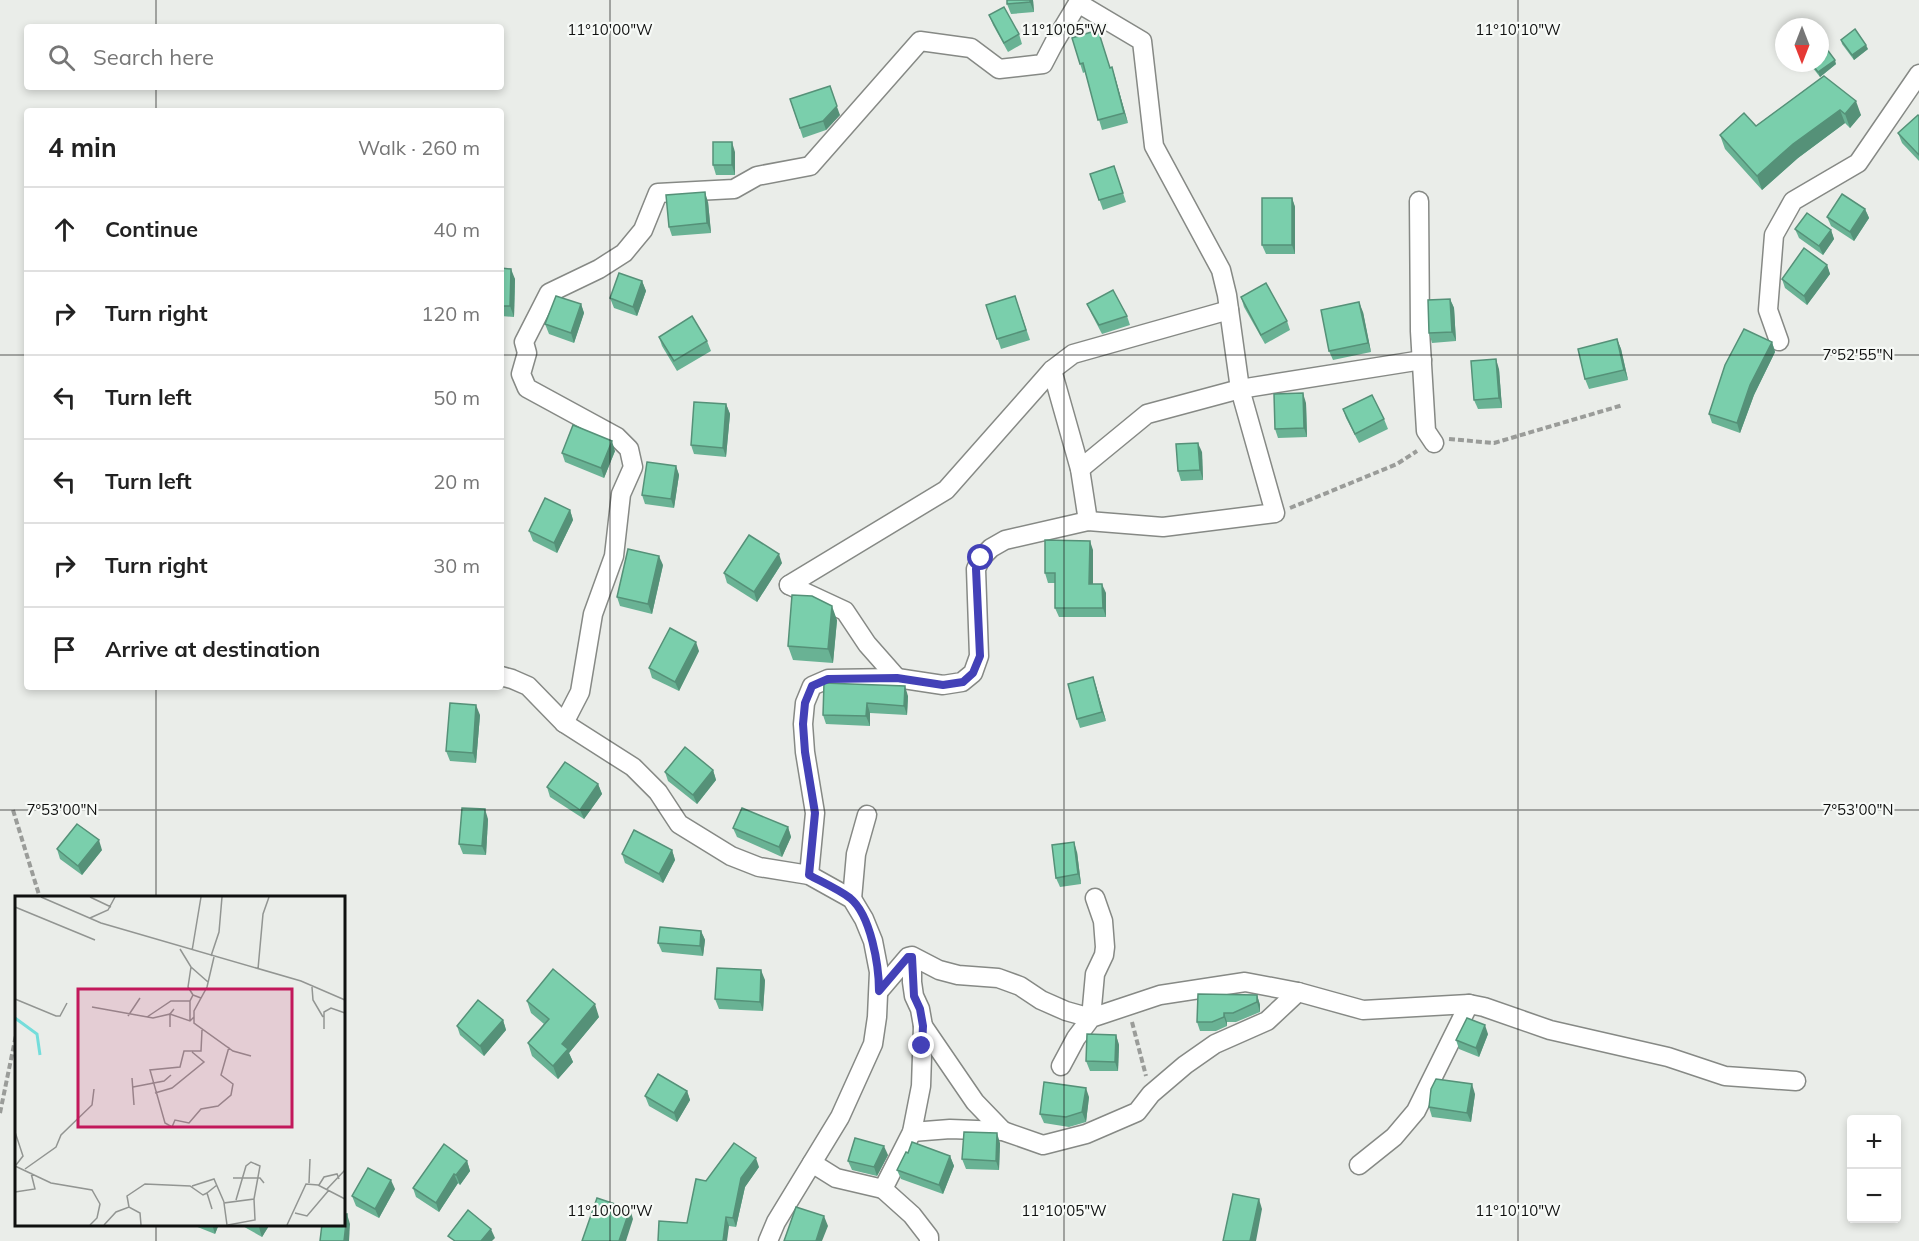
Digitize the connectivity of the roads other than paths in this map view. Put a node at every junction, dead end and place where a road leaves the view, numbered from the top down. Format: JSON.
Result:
{"nodes":[{"id":1,"x":1919,"y":74,"type":"edge"},
{"id":2,"x":1419,"y":201,"type":"dead end"},
{"id":3,"x":1229,"y":310,"type":"junction"},
{"id":4,"x":1779,"y":341,"type":"dead end"},
{"id":5,"x":1422,"y":360,"type":"junction"},
{"id":6,"x":1052,"y":370,"type":"junction"},
{"id":7,"x":1240,"y":388,"type":"junction"},
{"id":8,"x":1434,"y":443,"type":"dead end"},
{"id":9,"x":1080,"y":470,"type":"junction"},
{"id":10,"x":1088,"y":521,"type":"junction"},
{"id":11,"x":504,"y":677,"type":"edge"},
{"id":12,"x":897,"y":678,"type":"junction"},
{"id":13,"x":564,"y":723,"type":"junction"},
{"id":14,"x":867,"y":814,"type":"dead end"},
{"id":15,"x":809,"y":875,"type":"junction"},
{"id":16,"x":1095,"y":898,"type":"dead end"},
{"id":17,"x":852,"y":899,"type":"junction"},
{"id":18,"x":912,"y":957,"type":"junction"},
{"id":19,"x":879,"y":991,"type":"junction"},
{"id":20,"x":1298,"y":992,"type":"junction"},
{"id":21,"x":1469,"y":1004,"type":"junction"},
{"id":22,"x":1091,"y":1018,"type":"junction"},
{"id":23,"x":923,"y":1026,"type":"junction"},
{"id":24,"x":1061,"y":1066,"type":"dead end"},
{"id":25,"x":1796,"y":1081,"type":"dead end"},
{"id":26,"x":1003,"y":1131,"type":"junction"},
{"id":27,"x":912,"y":1132,"type":"junction"},
{"id":28,"x":812,"y":1163,"type":"junction"},
{"id":29,"x":1359,"y":1165,"type":"dead end"},
{"id":30,"x":883,"y":1190,"type":"junction"},
{"id":31,"x":768,"y":1241,"type":"edge"},
{"id":32,"x":929,"y":1241,"type":"edge"}],
"edges":[{"from":1,"to":4,"type":"street"},
{"from":2,"to":5,"type":"street"},
{"from":3,"to":6,"type":"street"},
{"from":3,"to":7,"type":"street"},
{"from":3,"to":13,"type":"street"},
{"from":5,"to":7,"type":"street"},
{"from":5,"to":8,"type":"street"},
{"from":6,"to":9,"type":"street"},
{"from":6,"to":12,"type":"street"},
{"from":7,"to":9,"type":"street"},
{"from":7,"to":10,"type":"street"},
{"from":9,"to":10,"type":"street"},
{"from":10,"to":12,"type":"street"},
{"from":11,"to":13,"type":"street"},
{"from":12,"to":15,"type":"street"},
{"from":13,"to":15,"type":"street"},
{"from":14,"to":17,"type":"street"},
{"from":15,"to":17,"type":"street"},
{"from":16,"to":22,"type":"street"},
{"from":17,"to":19,"type":"street"},
{"from":18,"to":19,"type":"street"},
{"from":18,"to":22,"type":"street"},
{"from":18,"to":23,"type":"street"},
{"from":19,"to":28,"type":"street"},
{"from":20,"to":21,"type":"street"},
{"from":20,"to":22,"type":"street"},
{"from":20,"to":26,"type":"street"},
{"from":21,"to":25,"type":"street"},
{"from":21,"to":29,"type":"street"},
{"from":22,"to":24,"type":"street"},
{"from":23,"to":26,"type":"street"},
{"from":23,"to":27,"type":"street"},
{"from":26,"to":27,"type":"street"},
{"from":27,"to":30,"type":"street"},
{"from":28,"to":30,"type":"street"},
{"from":28,"to":31,"type":"street"},
{"from":30,"to":32,"type":"street"}]}
